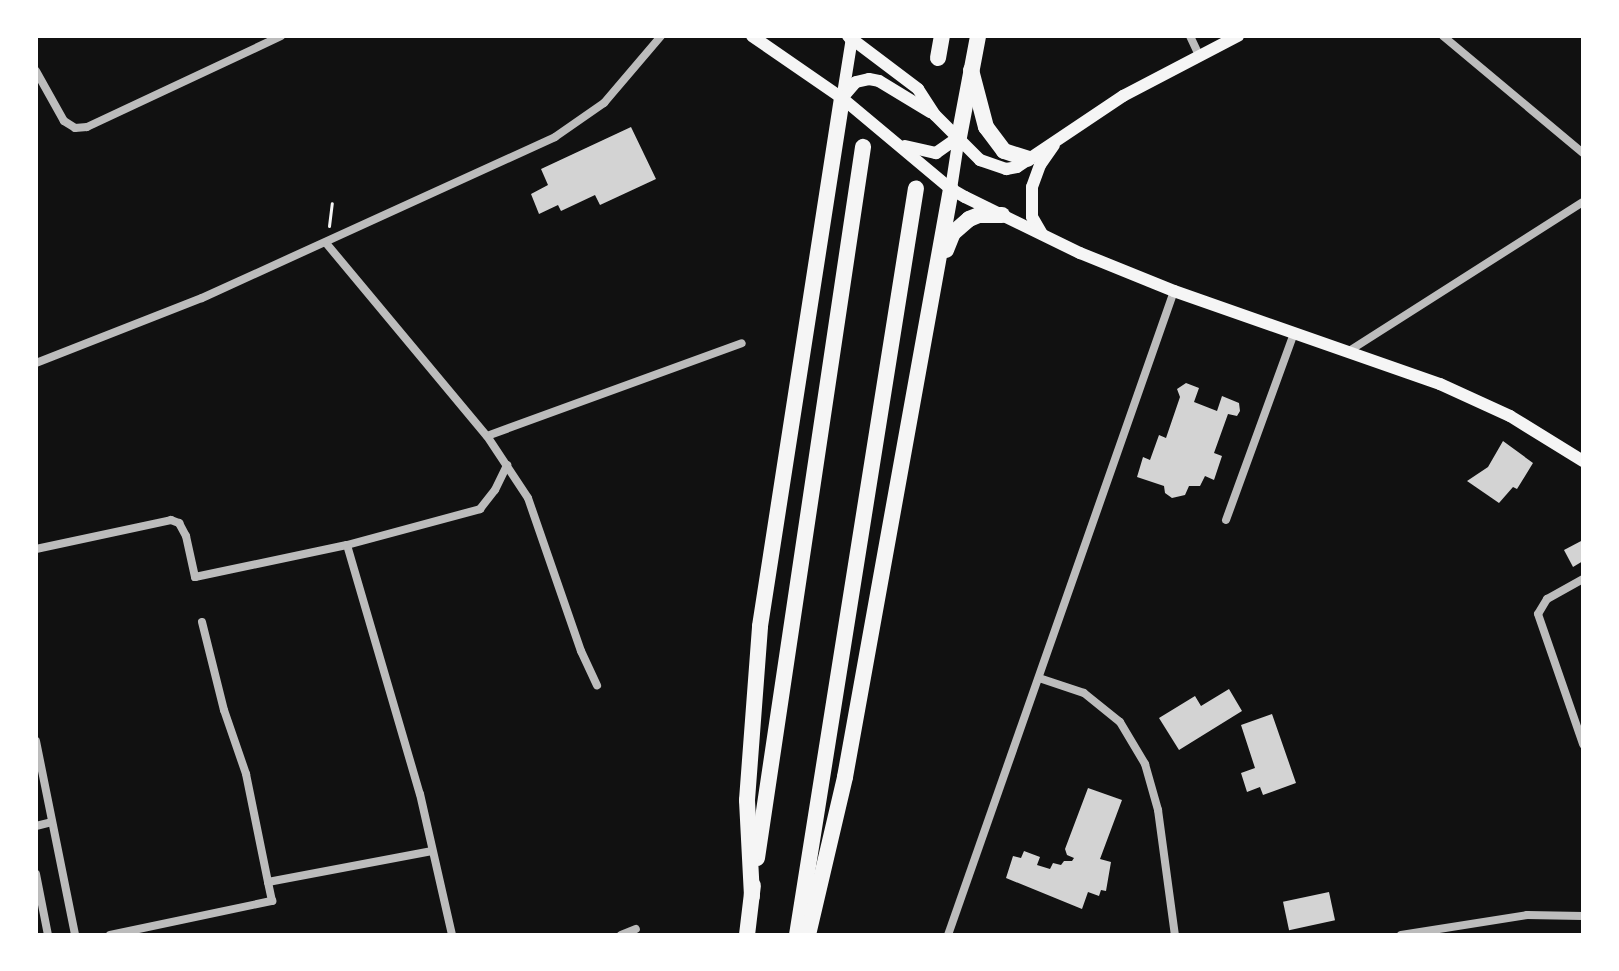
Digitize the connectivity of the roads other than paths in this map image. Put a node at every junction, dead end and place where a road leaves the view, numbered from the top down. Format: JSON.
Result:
{"nodes":[{"id":1,"x":281,"y":36,"type":"edge"},
{"id":2,"x":661,"y":36,"type":"edge"},
{"id":3,"x":752,"y":36,"type":"edge"},
{"id":4,"x":942,"y":36,"type":"edge"},
{"id":5,"x":978,"y":36,"type":"edge"},
{"id":6,"x":1190,"y":36,"type":"edge"},
{"id":7,"x":1238,"y":36,"type":"edge"},
{"id":8,"x":1443,"y":36,"type":"edge"},
{"id":9,"x":851,"y":37,"type":"edge"},
{"id":10,"x":1199,"y":55,"type":"junction"},
{"id":11,"x":938,"y":58,"type":"dead end"},
{"id":12,"x":971,"y":70,"type":"junction"},
{"id":13,"x":36,"y":71,"type":"edge"},
{"id":14,"x":842,"y":98,"type":"junction"},
{"id":15,"x":935,"y":115,"type":"junction"},
{"id":16,"x":959,"y":137,"type":"junction"},
{"id":17,"x":1061,"y":137,"type":"junction"},
{"id":18,"x":902,"y":145,"type":"junction"},
{"id":19,"x":863,"y":147,"type":"dead end"},
{"id":20,"x":1583,"y":153,"type":"edge"},
{"id":21,"x":1028,"y":159,"type":"junction"},
{"id":22,"x":916,"y":188,"type":"dead end"},
{"id":23,"x":951,"y":189,"type":"junction"},
{"id":24,"x":1583,"y":202,"type":"edge"},
{"id":25,"x":1002,"y":215,"type":"junction"},
{"id":26,"x":1044,"y":235,"type":"junction"},
{"id":27,"x":326,"y":243,"type":"junction"},
{"id":28,"x":933,"y":285,"type":"junction"},
{"id":29,"x":1174,"y":291,"type":"junction"},
{"id":30,"x":1294,"y":333,"type":"junction"},
{"id":31,"x":742,"y":343,"type":"dead end"},
{"id":32,"x":1349,"y":351,"type":"junction"},
{"id":33,"x":36,"y":363,"type":"edge"},
{"id":34,"x":487,"y":436,"type":"junction"},
{"id":35,"x":1583,"y":461,"type":"edge"},
{"id":36,"x":507,"y":465,"type":"junction"},
{"id":37,"x":1226,"y":520,"type":"dead end"},
{"id":38,"x":347,"y":545,"type":"junction"},
{"id":39,"x":36,"y":549,"type":"edge"},
{"id":40,"x":1583,"y":579,"type":"edge"},
{"id":41,"x":202,"y":622,"type":"dead end"},
{"id":42,"x":1039,"y":678,"type":"junction"},
{"id":43,"x":597,"y":685,"type":"dead end"},
{"id":44,"x":36,"y":741,"type":"edge"},
{"id":45,"x":1583,"y":744,"type":"edge"},
{"id":46,"x":52,"y":822,"type":"junction"},
{"id":47,"x":36,"y":826,"type":"edge"},
{"id":48,"x":432,"y":851,"type":"junction"},
{"id":49,"x":36,"y":874,"type":"edge"},
{"id":50,"x":268,"y":882,"type":"junction"},
{"id":51,"x":752,"y":896,"type":"junction"},
{"id":52,"x":1583,"y":916,"type":"edge"},
{"id":53,"x":636,"y":929,"type":"dead end"},
{"id":54,"x":48,"y":935,"type":"edge"},
{"id":55,"x":75,"y":935,"type":"edge"},
{"id":56,"x":110,"y":935,"type":"edge"},
{"id":57,"x":452,"y":935,"type":"edge"},
{"id":58,"x":621,"y":935,"type":"edge"},
{"id":59,"x":747,"y":935,"type":"edge"},
{"id":60,"x":797,"y":935,"type":"edge"},
{"id":61,"x":808,"y":935,"type":"edge"},
{"id":62,"x":948,"y":935,"type":"edge"},
{"id":63,"x":1175,"y":935,"type":"edge"},
{"id":64,"x":1401,"y":935,"type":"edge"}],
"edges":[{"from":1,"to":13,"type":"street"},
{"from":2,"to":27,"type":"street"},
{"from":3,"to":14,"type":"main road"},
{"from":4,"to":11,"type":"highway"},
{"from":5,"to":12,"type":"highway"},
{"from":6,"to":10,"type":"street"},
{"from":7,"to":10,"type":"main road"},
{"from":8,"to":20,"type":"street"},
{"from":9,"to":14,"type":"main road"},
{"from":9,"to":15,"type":"main road"},
{"from":10,"to":17,"type":"main road"},
{"from":12,"to":16,"type":"highway"},
{"from":12,"to":21,"type":"highway"},
{"from":14,"to":15,"type":"main road"},
{"from":14,"to":18,"type":"main road"},
{"from":14,"to":51,"type":"highway"},
{"from":15,"to":16,"type":"main road"},
{"from":16,"to":18,"type":"main road"},
{"from":16,"to":21,"type":"main road"},
{"from":16,"to":23,"type":"main road"},
{"from":17,"to":21,"type":"main road"},
{"from":17,"to":26,"type":"main road"},
{"from":18,"to":23,"type":"main road"},
{"from":19,"to":51,"type":"highway"},
{"from":22,"to":60,"type":"highway"},
{"from":23,"to":25,"type":"main road"},
{"from":23,"to":28,"type":"highway"},
{"from":24,"to":32,"type":"street"},
{"from":25,"to":26,"type":"main road"},
{"from":25,"to":28,"type":"highway"},
{"from":26,"to":29,"type":"main road"},
{"from":27,"to":33,"type":"street"},
{"from":27,"to":34,"type":"street"},
{"from":28,"to":61,"type":"highway"},
{"from":29,"to":30,"type":"main road"},
{"from":29,"to":42,"type":"street"},
{"from":30,"to":32,"type":"main road"},
{"from":30,"to":37,"type":"street"},
{"from":31,"to":34,"type":"street"},
{"from":32,"to":35,"type":"main road"},
{"from":34,"to":36,"type":"street"},
{"from":36,"to":38,"type":"street"},
{"from":36,"to":43,"type":"street"},
{"from":38,"to":39,"type":"street"},
{"from":38,"to":48,"type":"street"},
{"from":40,"to":45,"type":"street"},
{"from":41,"to":50,"type":"street"},
{"from":42,"to":62,"type":"street"},
{"from":42,"to":63,"type":"street"},
{"from":44,"to":46,"type":"street"},
{"from":46,"to":47,"type":"street"},
{"from":46,"to":55,"type":"street"},
{"from":48,"to":50,"type":"street"},
{"from":48,"to":57,"type":"street"},
{"from":49,"to":54,"type":"street"},
{"from":50,"to":56,"type":"street"},
{"from":51,"to":59,"type":"highway"},
{"from":52,"to":64,"type":"street"},
{"from":53,"to":58,"type":"street"}]}
